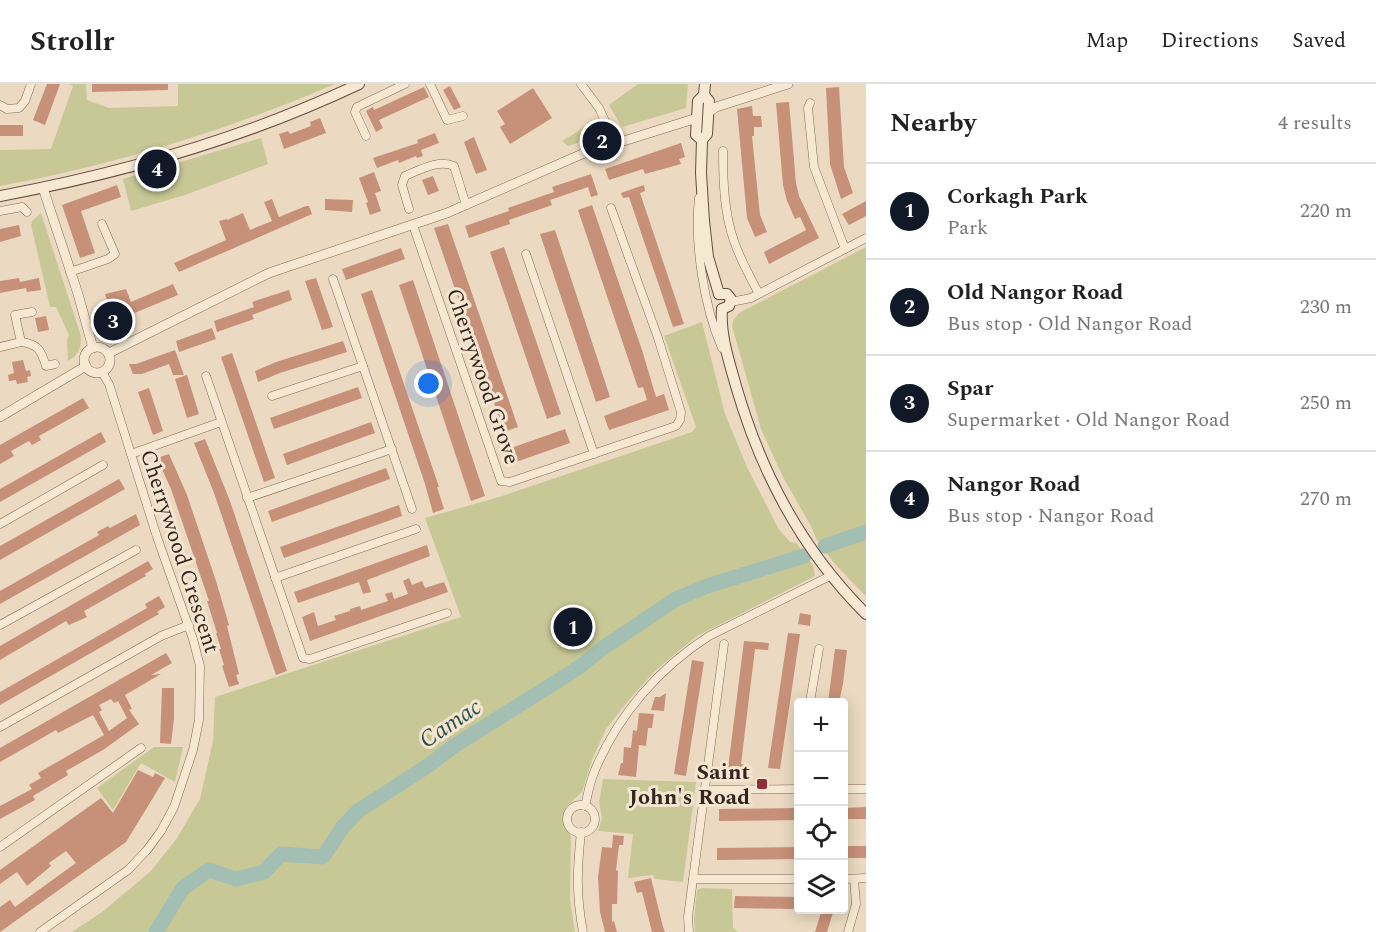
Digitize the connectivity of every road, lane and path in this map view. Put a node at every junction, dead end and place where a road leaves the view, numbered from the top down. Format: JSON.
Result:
{"nodes":[{"id":1,"x":31,"y":84,"type":"edge"},
{"id":2,"x":359,"y":84,"type":"edge"},
{"id":3,"x":405,"y":84,"type":"edge"},
{"id":4,"x":430,"y":84,"type":"edge"},
{"id":5,"x":582,"y":84,"type":"edge"},
{"id":6,"x":788,"y":84,"type":"edge"},
{"id":7,"x":704,"y":89,"type":"edge"},
{"id":8,"x":810,"y":103,"type":"dead end"},
{"id":9,"x":0,"y":105,"type":"edge"},
{"id":10,"x":708,"y":112,"type":"junction"},
{"id":11,"x":463,"y":116,"type":"dead end"},
{"id":12,"x":697,"y":118,"type":"junction"},
{"id":13,"x":366,"y":136,"type":"dead end"},
{"id":14,"x":702,"y":140,"type":"junction"},
{"id":15,"x":615,"y":143,"type":"junction"},
{"id":16,"x":723,"y":151,"type":"dead end"},
{"id":17,"x":701,"y":173,"type":"junction"},
{"id":18,"x":43,"y":188,"type":"junction"},
{"id":19,"x":0,"y":196,"type":"edge"},
{"id":20,"x":466,"y":205,"type":"junction"},
{"id":21,"x":611,"y":208,"type":"dead end"},
{"id":22,"x":409,"y":209,"type":"dead end"},
{"id":23,"x":0,"y":211,"type":"edge"},
{"id":24,"x":27,"y":212,"type":"dead end"},
{"id":25,"x":102,"y":224,"type":"dead end"},
{"id":26,"x":413,"y":225,"type":"junction"},
{"id":27,"x":866,"y":238,"type":"edge"},
{"id":28,"x":845,"y":249,"type":"junction"},
{"id":29,"x":526,"y":254,"type":"dead end"},
{"id":30,"x":70,"y":272,"type":"junction"},
{"id":31,"x":333,"y":279,"type":"dead end"},
{"id":32,"x":758,"y":292,"type":"junction"},
{"id":33,"x":719,"y":294,"type":"junction"},
{"id":34,"x":731,"y":302,"type":"junction"},
{"id":35,"x":722,"y":309,"type":"junction"},
{"id":36,"x":32,"y":312,"type":"dead end"},
{"id":37,"x":21,"y":342,"type":"junction"},
{"id":38,"x":0,"y":347,"type":"edge"},
{"id":39,"x":93,"y":348,"type":"junction"},
{"id":40,"x":109,"y":353,"type":"junction"},
{"id":41,"x":55,"y":364,"type":"dead end"},
{"id":42,"x":86,"y":366,"type":"junction"},
{"id":43,"x":363,"y":366,"type":"junction"},
{"id":44,"x":730,"y":366,"type":"junction"},
{"id":45,"x":102,"y":372,"type":"junction"},
{"id":46,"x":206,"y":376,"type":"dead end"},
{"id":47,"x":273,"y":396,"type":"dead end"},
{"id":48,"x":0,"y":417,"type":"edge"},
{"id":49,"x":221,"y":422,"type":"junction"},
{"id":50,"x":392,"y":449,"type":"junction"},
{"id":51,"x":130,"y":454,"type":"junction"},
{"id":52,"x":594,"y":454,"type":"junction"},
{"id":53,"x":103,"y":465,"type":"dead end"},
{"id":54,"x":247,"y":498,"type":"junction"},
{"id":55,"x":412,"y":509,"type":"dead end"},
{"id":56,"x":0,"y":524,"type":"edge"},
{"id":57,"x":416,"y":529,"type":"dead end"},
{"id":58,"x":136,"y":550,"type":"dead end"},
{"id":59,"x":830,"y":576,"type":"junction"},
{"id":60,"x":275,"y":578,"type":"junction"},
{"id":61,"x":447,"y":613,"type":"dead end"},
{"id":62,"x":866,"y":614,"type":"edge"},
{"id":63,"x":0,"y":625,"type":"edge"},
{"id":64,"x":189,"y":625,"type":"junction"},
{"id":65,"x":724,"y":644,"type":"dead end"},
{"id":66,"x":819,"y":649,"type":"dead end"},
{"id":67,"x":811,"y":698,"type":"edge"},
{"id":68,"x":0,"y":727,"type":"edge"},
{"id":69,"x":141,"y":748,"type":"dead end"},
{"id":70,"x":794,"y":789,"type":"edge"},
{"id":71,"x":848,"y":789,"type":"edge"},
{"id":72,"x":866,"y":789,"type":"edge"},
{"id":73,"x":705,"y":790,"type":"junction"},
{"id":74,"x":585,"y":806,"type":"junction"},
{"id":75,"x":581,"y":832,"type":"junction"},
{"id":76,"x":0,"y":847,"type":"edge"},
{"id":77,"x":693,"y":879,"type":"junction"},
{"id":78,"x":794,"y":879,"type":"edge"},
{"id":79,"x":848,"y":879,"type":"edge"},
{"id":80,"x":854,"y":879,"type":"junction"},
{"id":81,"x":866,"y":879,"type":"edge"},
{"id":82,"x":40,"y":932,"type":"edge"},
{"id":83,"x":583,"y":932,"type":"edge"},
{"id":84,"x":689,"y":932,"type":"edge"},
{"id":85,"x":848,"y":932,"type":"edge"}],
"edges":[{"from":1,"to":9,"type":"street"},
{"from":2,"to":18,"type":"main road"},
{"from":3,"to":13,"type":"street"},
{"from":4,"to":11,"type":"street"},
{"from":5,"to":15,"type":"street"},
{"from":6,"to":10,"type":"street"},
{"from":7,"to":10,"type":"main road"},
{"from":7,"to":12,"type":"main road"},
{"from":8,"to":28,"type":"street"},
{"from":10,"to":14,"type":"main road"},
{"from":12,"to":14,"type":"main road"},
{"from":12,"to":15,"type":"street"},
{"from":14,"to":17,"type":"main road"},
{"from":15,"to":20,"type":"street"},
{"from":16,"to":32,"type":"street"},
{"from":17,"to":33,"type":"main road"},
{"from":17,"to":44,"type":"street"},
{"from":18,"to":19,"type":"main road"},
{"from":18,"to":30,"type":"street"},
{"from":20,"to":22,"type":"street"},
{"from":20,"to":26,"type":"street"},
{"from":21,"to":52,"type":"street","name":"Cherrywood Grove"},
{"from":23,"to":24,"type":"street"},
{"from":25,"to":30,"type":"street"},
{"from":26,"to":40,"type":"street"},
{"from":26,"to":52,"type":"street","name":"Cherrywood Grove"},
{"from":27,"to":28,"type":"street"},
{"from":28,"to":32,"type":"street"},
{"from":29,"to":52,"type":"street"},
{"from":30,"to":39,"type":"street"},
{"from":31,"to":43,"type":"street"},
{"from":32,"to":34,"type":"street"},
{"from":33,"to":34,"type":"main road"},
{"from":33,"to":35,"type":"main road"},
{"from":34,"to":35,"type":"main road"},
{"from":35,"to":44,"type":"main road"},
{"from":36,"to":37,"type":"street"},
{"from":37,"to":38,"type":"street"},
{"from":37,"to":41,"type":"street"},
{"from":39,"to":40,"type":"street"},
{"from":39,"to":42,"type":"street"},
{"from":40,"to":45,"type":"street"},
{"from":42,"to":45,"type":"street"},
{"from":42,"to":48,"type":"street"},
{"from":43,"to":47,"type":"street"},
{"from":43,"to":50,"type":"street"},
{"from":44,"to":59,"type":"main road"},
{"from":45,"to":51,"type":"street","name":"Cherrywood Crescent"},
{"from":46,"to":49,"type":"street"},
{"from":49,"to":51,"type":"street"},
{"from":49,"to":54,"type":"street"},
{"from":50,"to":54,"type":"street"},
{"from":50,"to":55,"type":"street"},
{"from":51,"to":64,"type":"street","name":"Cherrywood Crescent"},
{"from":53,"to":56,"type":"street"},
{"from":54,"to":60,"type":"street"},
{"from":57,"to":60,"type":"street"},
{"from":58,"to":63,"type":"street"},
{"from":59,"to":62,"type":"main road"},
{"from":59,"to":74,"type":"street"},
{"from":60,"to":61,"type":"street"},
{"from":64,"to":68,"type":"street"},
{"from":64,"to":82,"type":"street","name":"Cherrywood Crescent"},
{"from":65,"to":73,"type":"street"},
{"from":66,"to":67,"type":"street"},
{"from":69,"to":76,"type":"street"},
{"from":70,"to":73,"type":"street"},
{"from":71,"to":72,"type":"street"},
{"from":73,"to":77,"type":"street"},
{"from":74,"to":75,"type":"street"},
{"from":74,"to":75,"type":"street"},
{"from":75,"to":83,"type":"street"},
{"from":77,"to":78,"type":"street"},
{"from":77,"to":84,"type":"street"},
{"from":79,"to":80,"type":"street"},
{"from":80,"to":81,"type":"street"},
{"from":80,"to":85,"type":"street"}]}
